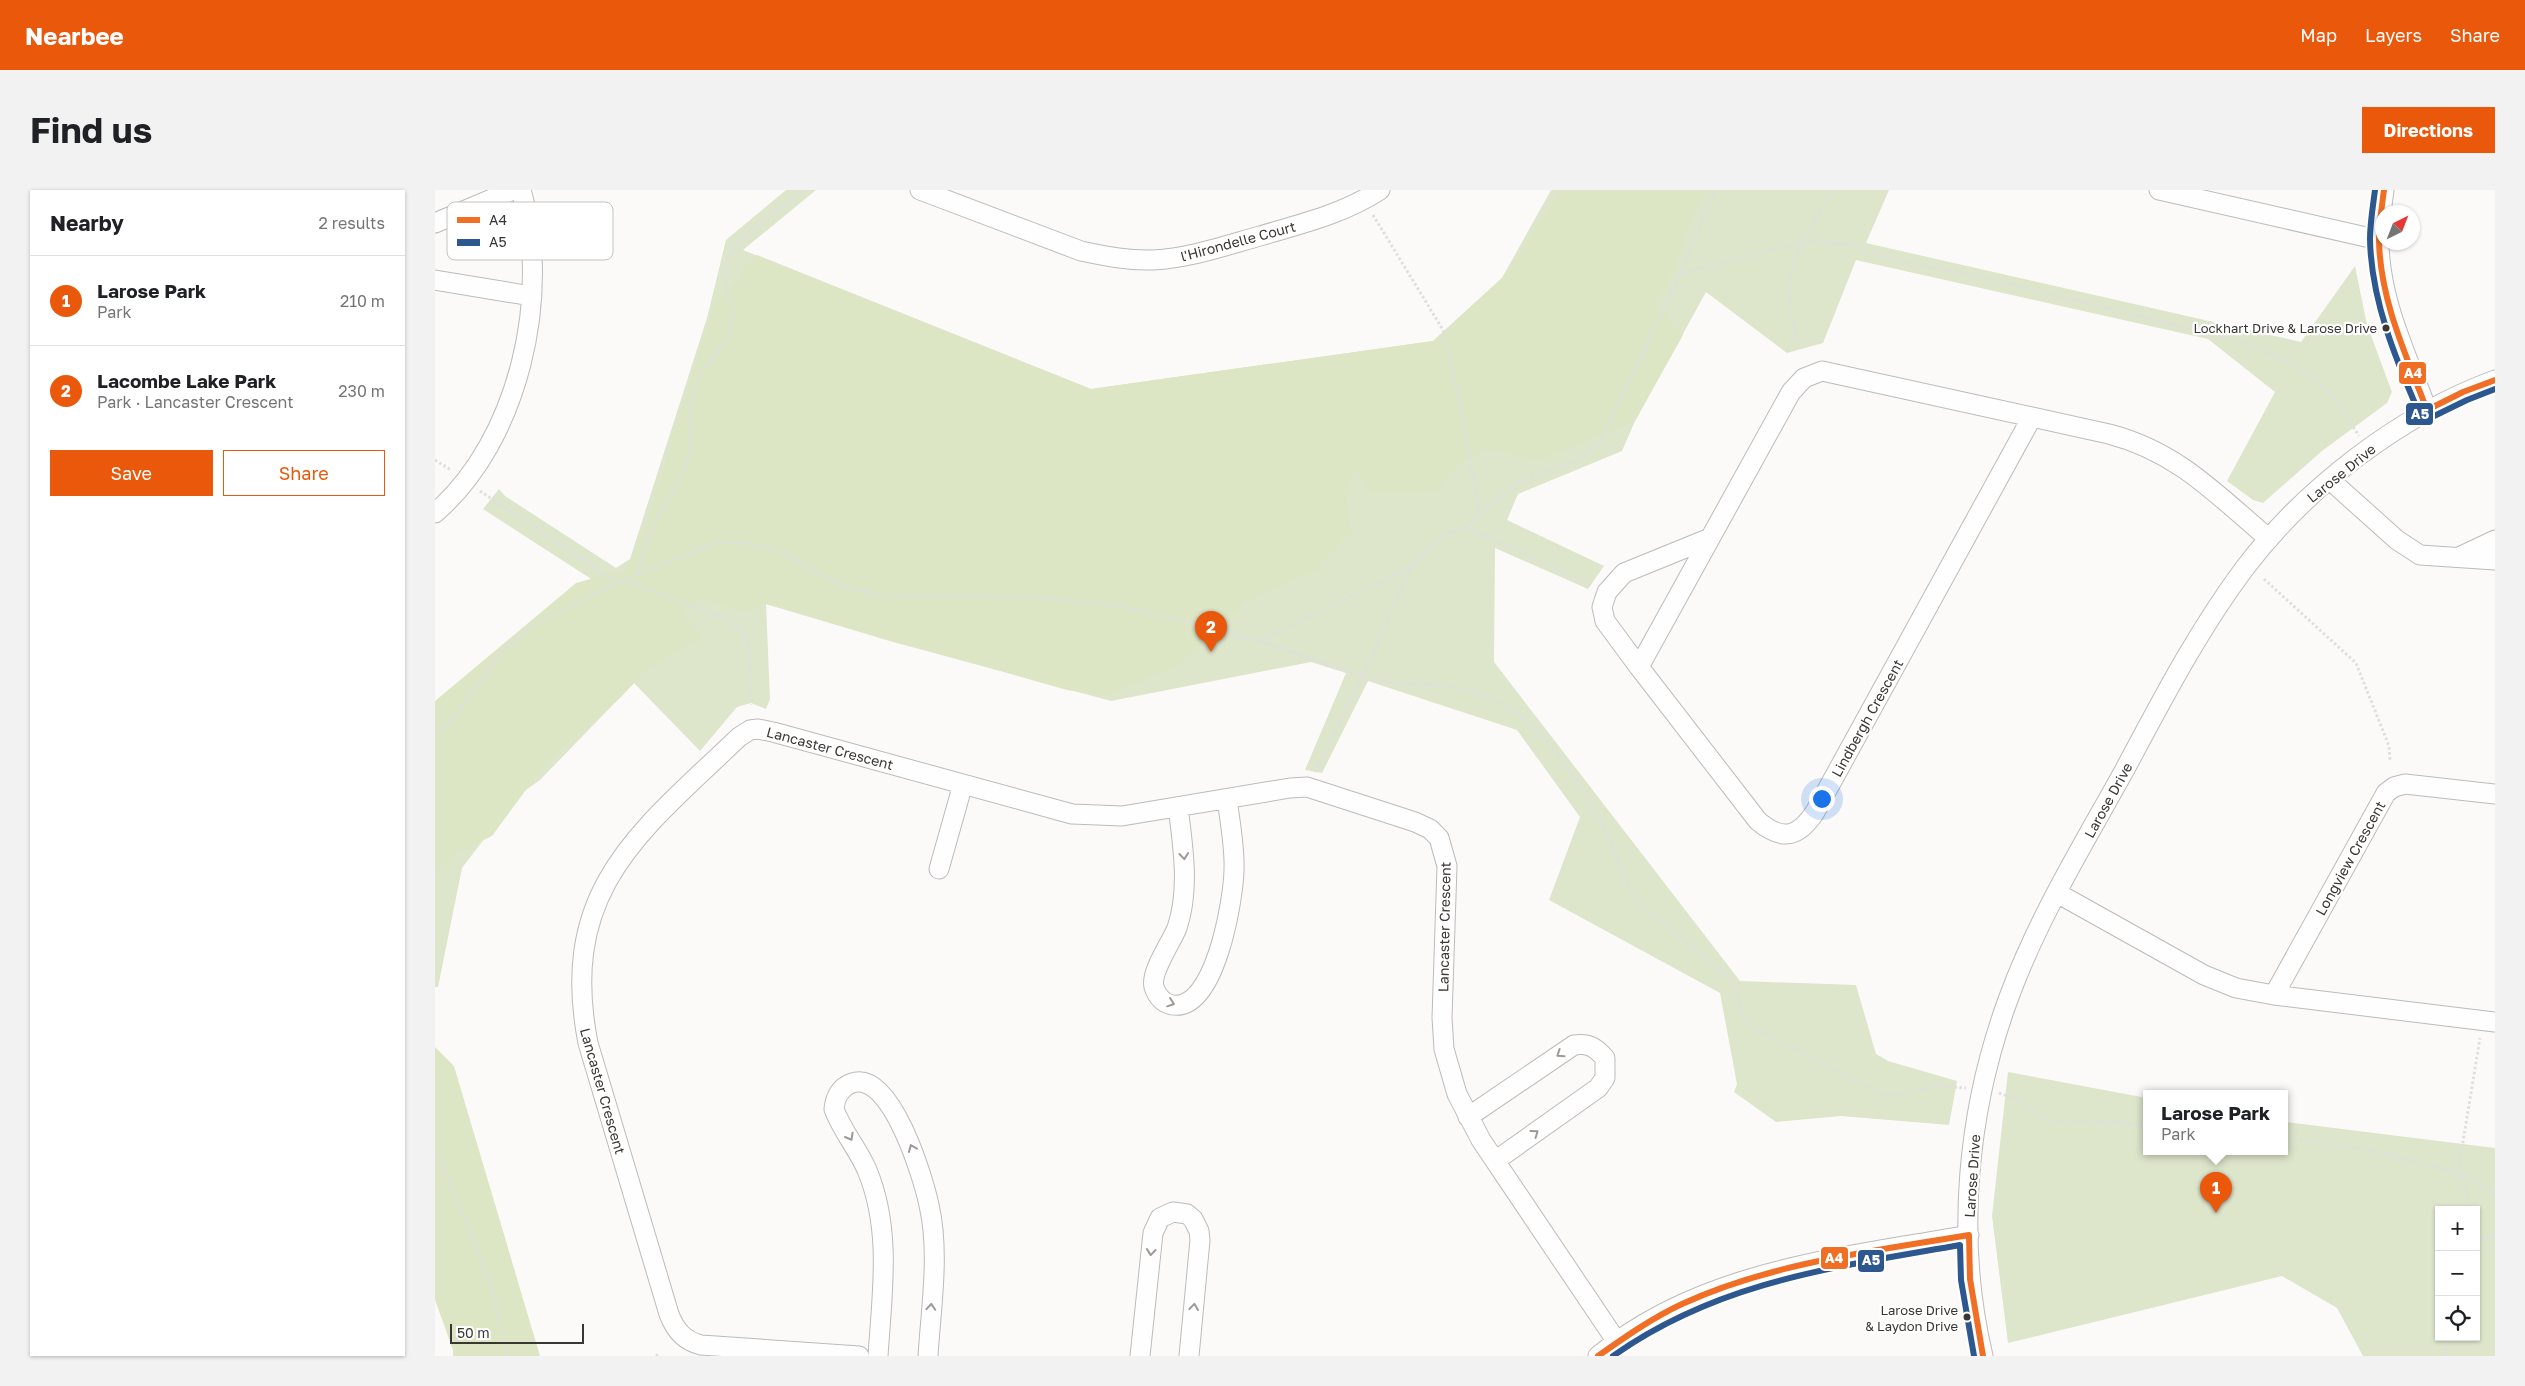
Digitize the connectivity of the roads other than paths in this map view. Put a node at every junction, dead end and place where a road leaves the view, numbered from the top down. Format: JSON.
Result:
{"nodes":[{"id":1,"x":513,"y":190,"type":"edge"},
{"id":2,"x":920,"y":190,"type":"edge"},
{"id":3,"x":1380,"y":190,"type":"edge"},
{"id":4,"x":2159,"y":190,"type":"edge"},
{"id":5,"x":2384,"y":190,"type":"edge"},
{"id":6,"x":484,"y":202,"type":"edge"},
{"id":7,"x":2382,"y":205,"type":"edge"},
{"id":8,"x":447,"y":217,"type":"edge"},
{"id":9,"x":435,"y":222,"type":"edge"},
{"id":10,"x":2375,"y":239,"type":"edge"},
{"id":11,"x":2380,"y":250,"type":"edge"},
{"id":12,"x":532,"y":260,"type":"edge"},
{"id":13,"x":435,"y":280,"type":"edge"},
{"id":14,"x":531,"y":296,"type":"junction"},
{"id":15,"x":2495,"y":380,"type":"edge"},
{"id":16,"x":2427,"y":410,"type":"junction"},
{"id":17,"x":2033,"y":418,"type":"junction"},
{"id":18,"x":2330,"y":480,"type":"junction"},
{"id":19,"x":435,"y":513,"type":"edge"},
{"id":20,"x":1709,"y":538,"type":"junction"},
{"id":21,"x":2269,"y":539,"type":"junction"},
{"id":22,"x":2495,"y":540,"type":"edge"},
{"id":23,"x":2456,"y":559,"type":"junction"},
{"id":24,"x":2495,"y":560,"type":"edge"},
{"id":25,"x":1639,"y":667,"type":"junction"},
{"id":26,"x":963,"y":784,"type":"junction"},
{"id":27,"x":2495,"y":794,"type":"edge"},
{"id":28,"x":1227,"y":799,"type":"junction"},
{"id":29,"x":1178,"y":807,"type":"junction"},
{"id":30,"x":939,"y":869,"type":"dead end"},
{"id":31,"x":2057,"y":893,"type":"junction"},
{"id":32,"x":2274,"y":995,"type":"junction"},
{"id":33,"x":2488,"y":1021,"type":"edge"},
{"id":34,"x":1468,"y":1117,"type":"junction"},
{"id":35,"x":1495,"y":1161,"type":"junction"},
{"id":36,"x":1969,"y":1235,"type":"junction"},
{"id":37,"x":1617,"y":1342,"type":"junction"},
{"id":38,"x":859,"y":1356,"type":"edge"},
{"id":39,"x":878,"y":1356,"type":"edge"},
{"id":40,"x":927,"y":1356,"type":"edge"},
{"id":41,"x":1140,"y":1356,"type":"edge"},
{"id":42,"x":1189,"y":1356,"type":"edge"},
{"id":43,"x":1598,"y":1356,"type":"edge"},
{"id":44,"x":1983,"y":1356,"type":"edge"}],
"edges":[{"from":1,"to":6,"type":"street"},
{"from":2,"to":3,"type":"street","name":"l'Hirondelle Court"},
{"from":4,"to":10,"type":"street"},
{"from":5,"to":7,"type":"street"},
{"from":8,"to":9,"type":"street"},
{"from":11,"to":16,"type":"street"},
{"from":12,"to":14,"type":"street"},
{"from":13,"to":14,"type":"street"},
{"from":14,"to":19,"type":"street"},
{"from":15,"to":16,"type":"street","name":"Larose Drive"},
{"from":16,"to":18,"type":"street","name":"Larose Drive"},
{"from":17,"to":20,"type":"street"},
{"from":17,"to":21,"type":"street"},
{"from":17,"to":25,"type":"street","name":"Lindbergh Crescent"},
{"from":18,"to":21,"type":"street","name":"Larose Drive"},
{"from":18,"to":23,"type":"street"},
{"from":20,"to":25,"type":"street"},
{"from":20,"to":25,"type":"street","name":"Lindbergh Crescent"},
{"from":21,"to":31,"type":"street","name":"Larose Drive"},
{"from":22,"to":23,"type":"street"},
{"from":23,"to":24,"type":"street"},
{"from":26,"to":29,"type":"street","name":"Lancaster Crescent"},
{"from":26,"to":30,"type":"street"},
{"from":26,"to":38,"type":"street","name":"Lancaster Crescent"},
{"from":27,"to":32,"type":"street","name":"Longview Crescent"},
{"from":28,"to":29,"type":"street","name":"Lancaster Crescent"},
{"from":29,"to":28,"type":"street","one_way":true},
{"from":28,"to":34,"type":"street","name":"Lancaster Crescent"},
{"from":31,"to":32,"type":"street"},
{"from":31,"to":36,"type":"street","name":"Larose Drive"},
{"from":32,"to":33,"type":"street"},
{"from":34,"to":35,"type":"street","name":"Lancaster Crescent"},
{"from":35,"to":34,"type":"street","one_way":true},
{"from":35,"to":37,"type":"street","name":"Lancaster Crescent"},
{"from":36,"to":37,"type":"street"},
{"from":36,"to":44,"type":"street","name":"Larose Drive"},
{"from":37,"to":43,"type":"street"},
{"from":40,"to":39,"type":"street","one_way":true},
{"from":42,"to":41,"type":"street","one_way":true}]}
